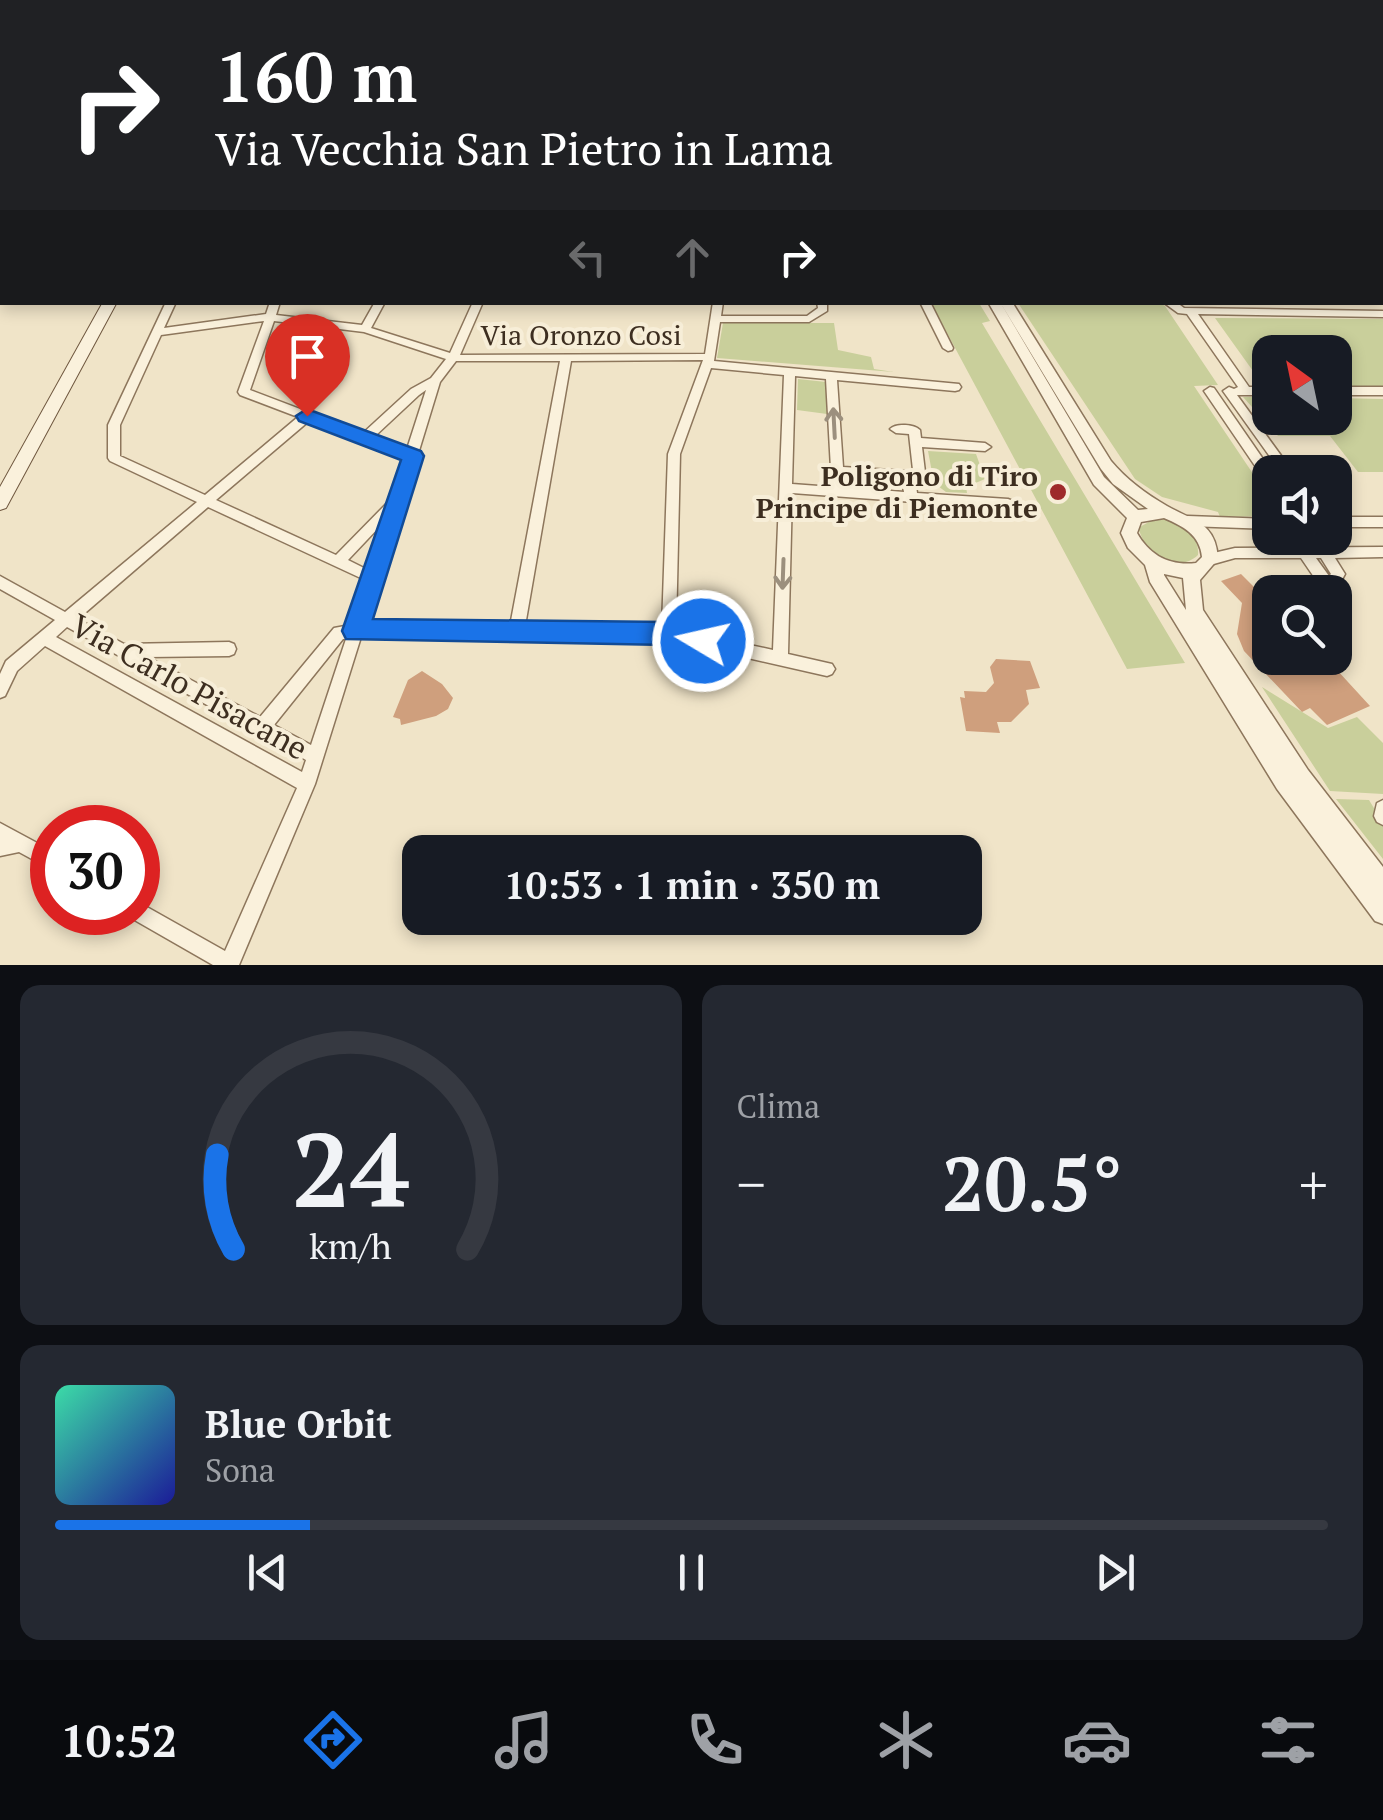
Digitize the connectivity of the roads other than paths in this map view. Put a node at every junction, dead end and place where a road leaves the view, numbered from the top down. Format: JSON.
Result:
{"nodes":[{"id":1,"x":108,"y":305,"type":"edge"},
{"id":2,"x":170,"y":305,"type":"edge"},
{"id":3,"x":274,"y":305,"type":"edge"},
{"id":4,"x":378,"y":305,"type":"edge"},
{"id":5,"x":477,"y":305,"type":"edge"},
{"id":6,"x":718,"y":305,"type":"edge"},
{"id":7,"x":822,"y":305,"type":"edge"},
{"id":8,"x":926,"y":305,"type":"edge"},
{"id":9,"x":996,"y":305,"type":"edge"},
{"id":10,"x":1008,"y":305,"type":"edge"},
{"id":11,"x":1170,"y":305,"type":"edge"},
{"id":12,"x":1267,"y":305,"type":"edge"},
{"id":13,"x":1299,"y":305,"type":"edge"},
{"id":14,"x":1191,"y":312,"type":"junction"},
{"id":15,"x":1273,"y":312,"type":"junction"},
{"id":16,"x":1306,"y":313,"type":"junction"},
{"id":17,"x":1383,"y":314,"type":"edge"},
{"id":18,"x":268,"y":317,"type":"junction"},
{"id":19,"x":716,"y":318,"type":"junction"},
{"id":20,"x":365,"y":328,"type":"junction"},
{"id":21,"x":157,"y":332,"type":"junction"},
{"id":22,"x":948,"y":348,"type":"dead end"},
{"id":23,"x":566,"y":357,"type":"junction"},
{"id":24,"x":453,"y":358,"type":"junction"},
{"id":25,"x":708,"y":361,"type":"junction"},
{"id":26,"x":790,"y":372,"type":"junction"},
{"id":27,"x":832,"y":374,"type":"junction"},
{"id":28,"x":435,"y":381,"type":"junction"},
{"id":29,"x":954,"y":387,"type":"dead end"},
{"id":30,"x":1229,"y":390,"type":"junction"},
{"id":31,"x":1246,"y":391,"type":"junction"},
{"id":32,"x":1252,"y":391,"type":"edge"},
{"id":33,"x":1352,"y":391,"type":"edge"},
{"id":34,"x":1383,"y":391,"type":"edge"},
{"id":35,"x":307,"y":416,"type":"junction"},
{"id":36,"x":896,"y":429,"type":"dead end"},
{"id":37,"x":366,"y":438,"type":"junction"},
{"id":38,"x":916,"y":442,"type":"junction"},
{"id":39,"x":985,"y":446,"type":"dead end"},
{"id":40,"x":1254,"y":455,"type":"edge"},
{"id":41,"x":1275,"y":455,"type":"edge"},
{"id":42,"x":413,"y":456,"type":"junction"},
{"id":43,"x":836,"y":471,"type":"junction"},
{"id":44,"x":908,"y":476,"type":"junction"},
{"id":45,"x":786,"y":488,"type":"junction"},
{"id":46,"x":838,"y":490,"type":"junction"},
{"id":47,"x":911,"y":496,"type":"junction"},
{"id":48,"x":399,"y":499,"type":"junction"},
{"id":49,"x":207,"y":501,"type":"junction"},
{"id":50,"x":0,"y":503,"type":"edge"},
{"id":51,"x":1008,"y":504,"type":"dead end"},
{"id":52,"x":1164,"y":512,"type":"junction"},
{"id":53,"x":1135,"y":517,"type":"junction"},
{"id":54,"x":1186,"y":520,"type":"junction"},
{"id":55,"x":1352,"y":522,"type":"edge"},
{"id":56,"x":1383,"y":522,"type":"edge"},
{"id":57,"x":1252,"y":523,"type":"edge"},
{"id":58,"x":1352,"y":552,"type":"edge"},
{"id":59,"x":1383,"y":552,"type":"edge"},
{"id":60,"x":1252,"y":553,"type":"edge"},
{"id":61,"x":338,"y":562,"type":"junction"},
{"id":62,"x":1153,"y":562,"type":"junction"},
{"id":63,"x":1206,"y":564,"type":"junction"},
{"id":64,"x":373,"y":578,"type":"junction"},
{"id":65,"x":0,"y":582,"type":"edge"},
{"id":66,"x":68,"y":621,"type":"junction"},
{"id":67,"x":356,"y":631,"type":"junction"},
{"id":68,"x":516,"y":633,"type":"junction"},
{"id":69,"x":668,"y":634,"type":"junction"},
{"id":70,"x":46,"y":639,"type":"junction"},
{"id":71,"x":229,"y":649,"type":"dead end"},
{"id":72,"x":122,"y":651,"type":"junction"},
{"id":73,"x":780,"y":658,"type":"junction"},
{"id":74,"x":828,"y":669,"type":"dead end"},
{"id":75,"x":0,"y":691,"type":"edge"},
{"id":76,"x":262,"y":727,"type":"junction"},
{"id":77,"x":316,"y":756,"type":"junction"},
{"id":78,"x":307,"y":784,"type":"junction"},
{"id":79,"x":0,"y":832,"type":"edge"},
{"id":80,"x":20,"y":843,"type":"junction"},
{"id":81,"x":0,"y":847,"type":"edge"},
{"id":82,"x":30,"y":849,"type":"edge"},
{"id":83,"x":1383,"y":886,"type":"edge"},
{"id":84,"x":1383,"y":913,"type":"edge"},
{"id":85,"x":160,"y":924,"type":"edge"},
{"id":86,"x":230,"y":965,"type":"edge"}],
"edges":[{"from":1,"to":50,"type":"main road"},
{"from":2,"to":21,"type":"street"},
{"from":3,"to":18,"type":"street"},
{"from":4,"to":20,"type":"street"},
{"from":5,"to":24,"type":"street"},
{"from":6,"to":19,"type":"street"},
{"from":7,"to":19,"type":"street"},
{"from":8,"to":22,"type":"street"},
{"from":9,"to":53,"type":"street"},
{"from":10,"to":52,"type":"street"},
{"from":11,"to":14,"type":"street"},
{"from":12,"to":15,"type":"street"},
{"from":13,"to":16,"type":"street"},
{"from":14,"to":15,"type":"street"},
{"from":14,"to":31,"type":"street"},
{"from":15,"to":16,"type":"street"},
{"from":16,"to":17,"type":"street"},
{"from":18,"to":20,"type":"street","name":"Via Oronzo Cosi"},
{"from":18,"to":21,"type":"street","name":"Via Oronzo Cosi"},
{"from":18,"to":35,"type":"street"},
{"from":19,"to":25,"type":"street"},
{"from":20,"to":24,"type":"street","name":"Via Oronzo Cosi"},
{"from":21,"to":49,"type":"street"},
{"from":23,"to":24,"type":"street","name":"Via Oronzo Cosi"},
{"from":23,"to":25,"type":"street","name":"Via Oronzo Cosi"},
{"from":23,"to":68,"type":"street"},
{"from":24,"to":28,"type":"street"},
{"from":25,"to":26,"type":"street","name":"Via Oronzo Cosi"},
{"from":25,"to":69,"type":"street"},
{"from":26,"to":27,"type":"street","name":"Via Oronzo Cosi"},
{"from":26,"to":45,"type":"street"},
{"from":27,"to":29,"type":"street","name":"Via Oronzo Cosi"},
{"from":43,"to":27,"type":"street","one_way":true},
{"from":28,"to":37,"type":"street"},
{"from":28,"to":42,"type":"street"},
{"from":30,"to":31,"type":"street"},
{"from":30,"to":40,"type":"street"},
{"from":30,"to":41,"type":"street"},
{"from":31,"to":32,"type":"street"},
{"from":33,"to":34,"type":"street"},
{"from":35,"to":37,"type":"street"},
{"from":35,"to":49,"type":"street"},
{"from":36,"to":38,"type":"street"},
{"from":37,"to":42,"type":"street"},
{"from":38,"to":39,"type":"street"},
{"from":38,"to":44,"type":"street"},
{"from":42,"to":48,"type":"street"},
{"from":43,"to":44,"type":"street"},
{"from":43,"to":46,"type":"street"},
{"from":44,"to":47,"type":"street"},
{"from":45,"to":46,"type":"street"},
{"from":45,"to":73,"type":"street","one_way":true},
{"from":46,"to":47,"type":"street"},
{"from":47,"to":51,"type":"street"},
{"from":48,"to":61,"type":"street"},
{"from":48,"to":64,"type":"street"},
{"from":49,"to":61,"type":"street"},
{"from":49,"to":66,"type":"street"},
{"from":52,"to":53,"type":"street"},
{"from":52,"to":54,"type":"street"},
{"from":53,"to":62,"type":"street"},
{"from":54,"to":57,"type":"street"},
{"from":54,"to":63,"type":"street"},
{"from":55,"to":56,"type":"street"},
{"from":58,"to":59,"type":"street"},
{"from":60,"to":63,"type":"street"},
{"from":61,"to":64,"type":"street"},
{"from":62,"to":63,"type":"street"},
{"from":62,"to":84,"type":"street"},
{"from":63,"to":83,"type":"street"},
{"from":64,"to":67,"type":"street"},
{"from":65,"to":66,"type":"street","name":"Via Carlo Pisacane"},
{"from":66,"to":70,"type":"street"},
{"from":66,"to":72,"type":"street","name":"Via Carlo Pisacane"},
{"from":67,"to":68,"type":"street"},
{"from":67,"to":76,"type":"street"},
{"from":67,"to":77,"type":"street"},
{"from":68,"to":69,"type":"street"},
{"from":69,"to":73,"type":"street"},
{"from":70,"to":75,"type":"street"},
{"from":70,"to":78,"type":"street","name":"Via Carlo Pisacane"},
{"from":71,"to":72,"type":"street","name":"Via Carlo Pisacane"},
{"from":72,"to":76,"type":"street","name":"Via Carlo Pisacane"},
{"from":73,"to":74,"type":"street"},
{"from":76,"to":77,"type":"street","name":"Via Carlo Pisacane"},
{"from":77,"to":78,"type":"street"},
{"from":78,"to":86,"type":"street"},
{"from":79,"to":80,"type":"street"},
{"from":80,"to":81,"type":"street"},
{"from":80,"to":82,"type":"street"},
{"from":85,"to":86,"type":"street"}]}
